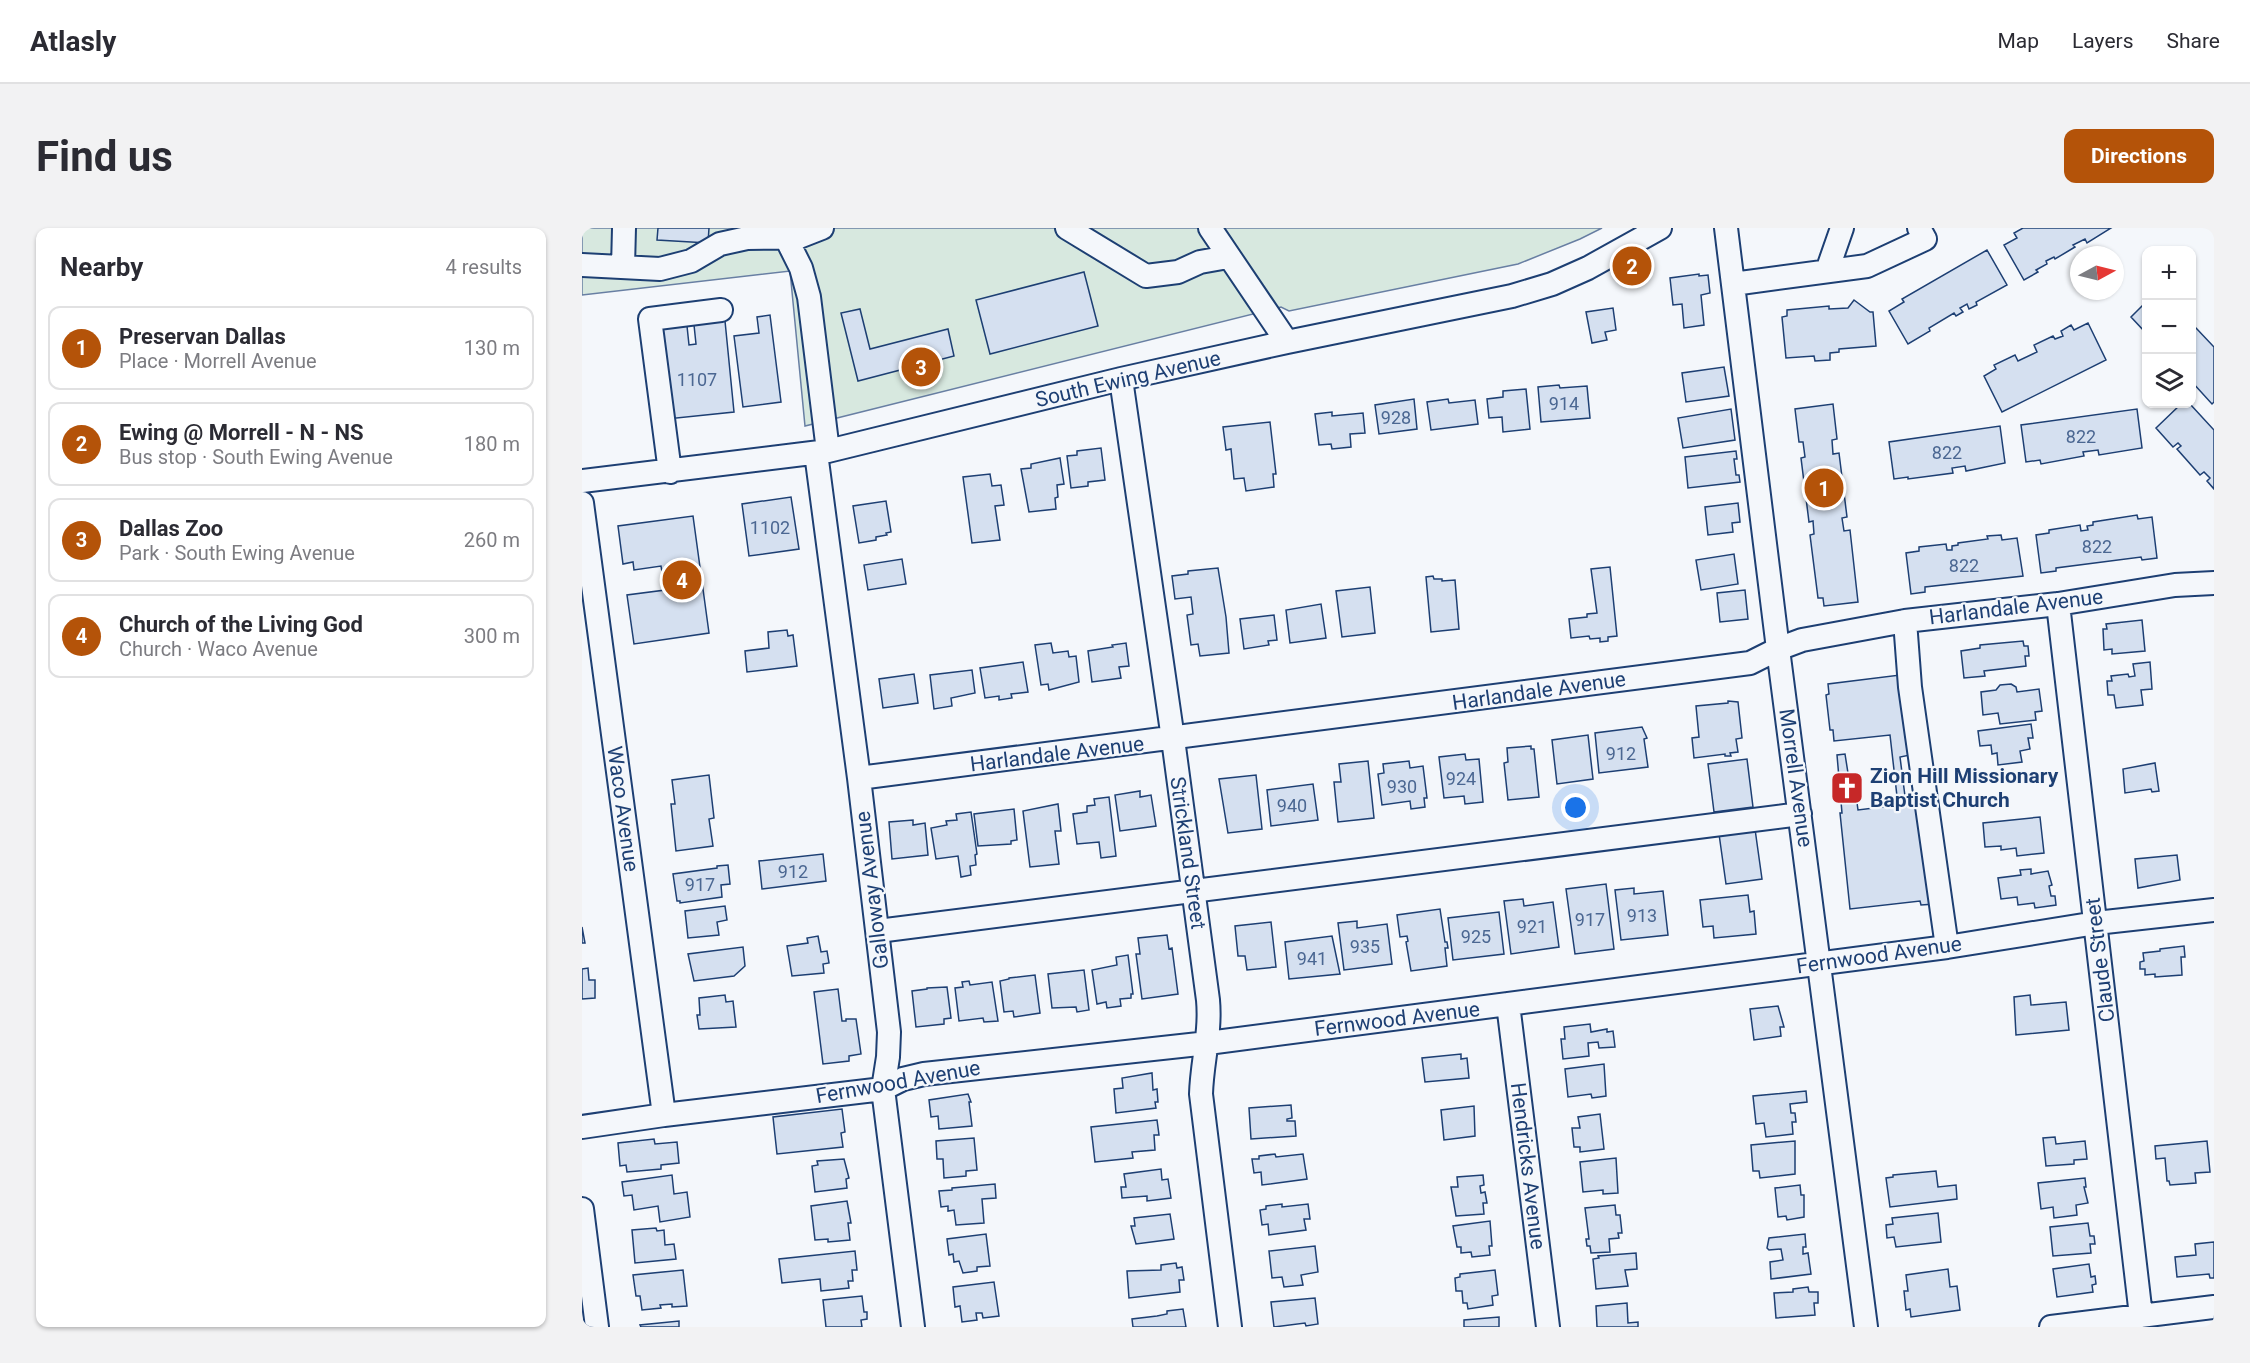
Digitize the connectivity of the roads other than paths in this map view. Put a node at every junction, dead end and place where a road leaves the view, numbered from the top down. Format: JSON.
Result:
{"nodes":[{"id":1,"x":624,"y":228,"type":"edge"},
{"id":2,"x":822,"y":228,"type":"edge"},
{"id":3,"x":1067,"y":228,"type":"edge"},
{"id":4,"x":1210,"y":228,"type":"edge"},
{"id":5,"x":1660,"y":228,"type":"edge"},
{"id":6,"x":1726,"y":228,"type":"edge"},
{"id":7,"x":1842,"y":228,"type":"edge"},
{"id":8,"x":1918,"y":228,"type":"edge"},
{"id":9,"x":784,"y":233,"type":"edge"},
{"id":10,"x":734,"y":235,"type":"edge"},
{"id":11,"x":1228,"y":257,"type":"junction"},
{"id":12,"x":582,"y":265,"type":"edge"},
{"id":13,"x":623,"y":267,"type":"junction"},
{"id":14,"x":1827,"y":271,"type":"junction"},
{"id":15,"x":1733,"y":284,"type":"junction"},
{"id":16,"x":721,"y":310,"type":"dead end"},
{"id":17,"x":1287,"y":342,"type":"junction"},
{"id":18,"x":1120,"y":379,"type":"junction"},
{"id":19,"x":822,"y":452,"type":"junction"},
{"id":20,"x":670,"y":472,"type":"junction"},
{"id":21,"x":582,"y":481,"type":"edge"},
{"id":22,"x":582,"y":503,"type":"edge"},
{"id":23,"x":2214,"y":583,"type":"edge"},
{"id":24,"x":2058,"y":604,"type":"junction"},
{"id":25,"x":1905,"y":621,"type":"junction"},
{"id":26,"x":1778,"y":648,"type":"junction"},
{"id":27,"x":1173,"y":739,"type":"junction"},
{"id":28,"x":859,"y":778,"type":"junction"},
{"id":29,"x":1800,"y":814,"type":"junction"},
{"id":30,"x":1193,"y":890,"type":"junction"},
{"id":31,"x":2214,"y":910,"type":"edge"},
{"id":32,"x":2096,"y":923,"type":"junction"},
{"id":33,"x":878,"y":931,"type":"junction"},
{"id":34,"x":1947,"y":947,"type":"junction"},
{"id":35,"x":1821,"y":963,"type":"junction"},
{"id":36,"x":1508,"y":1004,"type":"junction"},
{"id":37,"x":1208,"y":1043,"type":"junction"},
{"id":38,"x":883,"y":1089,"type":"junction"},
{"id":39,"x":664,"y":1115,"type":"junction"},
{"id":40,"x":582,"y":1127,"type":"edge"},
{"id":41,"x":582,"y":1209,"type":"edge"},
{"id":42,"x":2203,"y":1314,"type":"edge"},
{"id":43,"x":2141,"y":1316,"type":"junction"},
{"id":44,"x":597,"y":1327,"type":"edge"},
{"id":45,"x":913,"y":1327,"type":"edge"},
{"id":46,"x":1230,"y":1327,"type":"edge"},
{"id":47,"x":1548,"y":1327,"type":"edge"},
{"id":48,"x":1866,"y":1327,"type":"edge"},
{"id":49,"x":2051,"y":1327,"type":"edge"}],
"edges":[{"from":1,"to":13,"type":"street"},
{"from":2,"to":9,"type":"street"},
{"from":3,"to":11,"type":"street"},
{"from":4,"to":11,"type":"street"},
{"from":5,"to":17,"type":"street","name":"South Ewing Avenue"},
{"from":6,"to":15,"type":"street","name":"Morrell Avenue"},
{"from":7,"to":14,"type":"street"},
{"from":8,"to":14,"type":"street"},
{"from":9,"to":10,"type":"street"},
{"from":9,"to":19,"type":"street","name":"Galloway Avenue"},
{"from":10,"to":13,"type":"street"},
{"from":11,"to":17,"type":"street"},
{"from":12,"to":13,"type":"street"},
{"from":14,"to":15,"type":"street"},
{"from":15,"to":26,"type":"street","name":"Morrell Avenue"},
{"from":16,"to":20,"type":"street"},
{"from":17,"to":18,"type":"street","name":"South Ewing Avenue"},
{"from":18,"to":19,"type":"street","name":"South Ewing Avenue"},
{"from":18,"to":27,"type":"street","name":"Strickland Street"},
{"from":19,"to":20,"type":"street","name":"South Ewing Avenue"},
{"from":19,"to":28,"type":"street","name":"Galloway Avenue"},
{"from":20,"to":21,"type":"street","name":"South Ewing Avenue"},
{"from":22,"to":39,"type":"street","name":"Waco Avenue"},
{"from":23,"to":24,"type":"street","name":"Harlandale Avenue"},
{"from":24,"to":25,"type":"street","name":"Harlandale Avenue"},
{"from":24,"to":32,"type":"street","name":"Claude Street"},
{"from":25,"to":26,"type":"street","name":"Harlandale Avenue"},
{"from":25,"to":34,"type":"street"},
{"from":26,"to":27,"type":"street","name":"Harlandale Avenue"},
{"from":26,"to":29,"type":"street","name":"Morrell Avenue"},
{"from":27,"to":28,"type":"street","name":"Harlandale Avenue"},
{"from":27,"to":30,"type":"street","name":"Strickland Street"},
{"from":28,"to":33,"type":"street","name":"Galloway Avenue"},
{"from":29,"to":30,"type":"street"},
{"from":29,"to":35,"type":"street","name":"Morrell Avenue"},
{"from":30,"to":33,"type":"street"},
{"from":30,"to":37,"type":"street","name":"Strickland Street"},
{"from":31,"to":32,"type":"street","name":"Fernwood Avenue"},
{"from":32,"to":34,"type":"street","name":"Fernwood Avenue"},
{"from":32,"to":43,"type":"street","name":"Claude Street"},
{"from":33,"to":38,"type":"street","name":"Galloway Avenue"},
{"from":34,"to":35,"type":"street","name":"Fernwood Avenue"},
{"from":35,"to":36,"type":"street","name":"Fernwood Avenue"},
{"from":35,"to":48,"type":"street","name":"Morrell Avenue"},
{"from":36,"to":37,"type":"street","name":"Fernwood Avenue"},
{"from":36,"to":47,"type":"street","name":"Hendricks Avenue"},
{"from":37,"to":38,"type":"street","name":"Fernwood Avenue"},
{"from":37,"to":46,"type":"street","name":"Strickland Street"},
{"from":38,"to":39,"type":"street","name":"Fernwood Avenue"},
{"from":38,"to":45,"type":"street","name":"Galloway Avenue"},
{"from":39,"to":40,"type":"street","name":"Fernwood Avenue"},
{"from":41,"to":44,"type":"street"},
{"from":42,"to":43,"type":"street"},
{"from":43,"to":49,"type":"street"}]}
